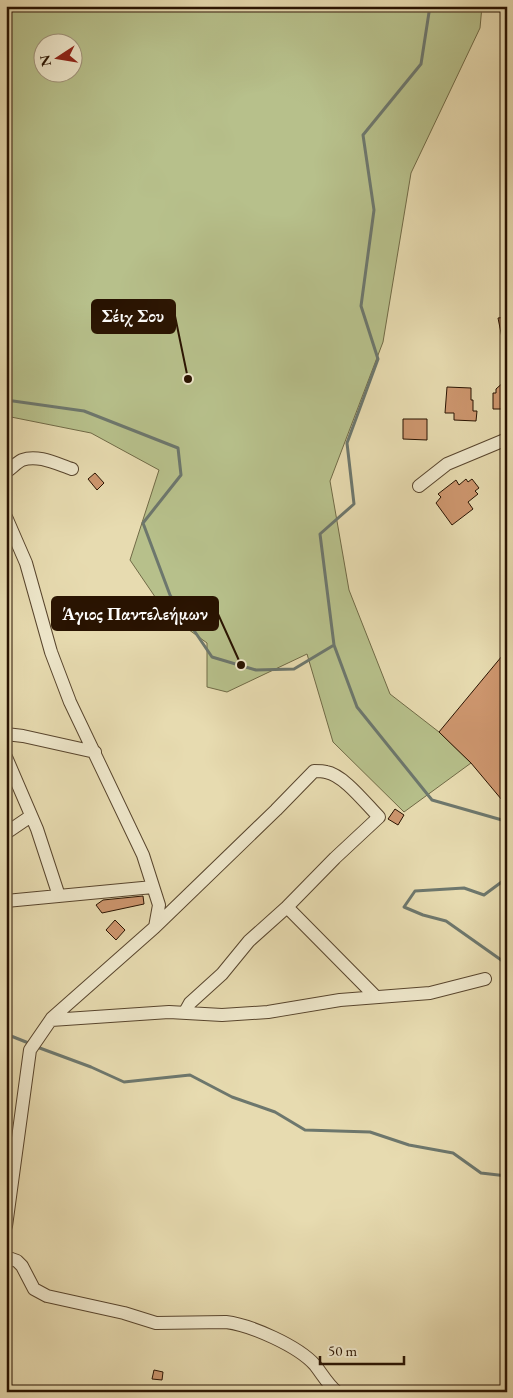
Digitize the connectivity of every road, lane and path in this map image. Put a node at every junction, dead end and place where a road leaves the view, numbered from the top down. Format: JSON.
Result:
{"nodes":[{"id":1,"x":507,"y":439,"type":"edge"},
{"id":2,"x":72,"y":469,"type":"dead end"},
{"id":3,"x":6,"y":472,"type":"edge"},
{"id":4,"x":419,"y":486,"type":"dead end"},
{"id":5,"x":6,"y":517,"type":"edge"},
{"id":6,"x":6,"y":734,"type":"edge"},
{"id":7,"x":94,"y":752,"type":"junction"},
{"id":8,"x":6,"y":757,"type":"edge"},
{"id":9,"x":31,"y":816,"type":"junction"},
{"id":10,"x":6,"y":833,"type":"edge"},
{"id":11,"x":153,"y":887,"type":"junction"},
{"id":12,"x":59,"y":896,"type":"junction"},
{"id":13,"x":6,"y":901,"type":"edge"},
{"id":14,"x":287,"y":907,"type":"junction"},
{"id":15,"x":155,"y":927,"type":"junction"},
{"id":16,"x":485,"y":979,"type":"dead end"},
{"id":17,"x":376,"y":997,"type":"junction"},
{"id":18,"x":184,"y":1012,"type":"junction"},
{"id":19,"x":51,"y":1020,"type":"junction"},
{"id":20,"x":9,"y":1182,"type":"edge"},
{"id":21,"x":6,"y":1226,"type":"edge"},
{"id":22,"x":6,"y":1257,"type":"edge"},
{"id":23,"x":337,"y":1392,"type":"edge"}],
"edges":[{"from":1,"to":4,"type":"street"},
{"from":2,"to":3,"type":"street"},
{"from":5,"to":7,"type":"street"},
{"from":6,"to":7,"type":"street"},
{"from":7,"to":11,"type":"street"},
{"from":8,"to":9,"type":"street"},
{"from":9,"to":10,"type":"street"},
{"from":9,"to":12,"type":"street"},
{"from":11,"to":12,"type":"street"},
{"from":11,"to":15,"type":"street"},
{"from":12,"to":13,"type":"street"},
{"from":14,"to":15,"type":"street"},
{"from":14,"to":17,"type":"street"},
{"from":14,"to":18,"type":"street"},
{"from":15,"to":19,"type":"street"},
{"from":16,"to":17,"type":"street"},
{"from":17,"to":18,"type":"street"},
{"from":18,"to":19,"type":"street"},
{"from":19,"to":20,"type":"street"},
{"from":20,"to":21,"type":"street"},
{"from":22,"to":23,"type":"street"}]}
